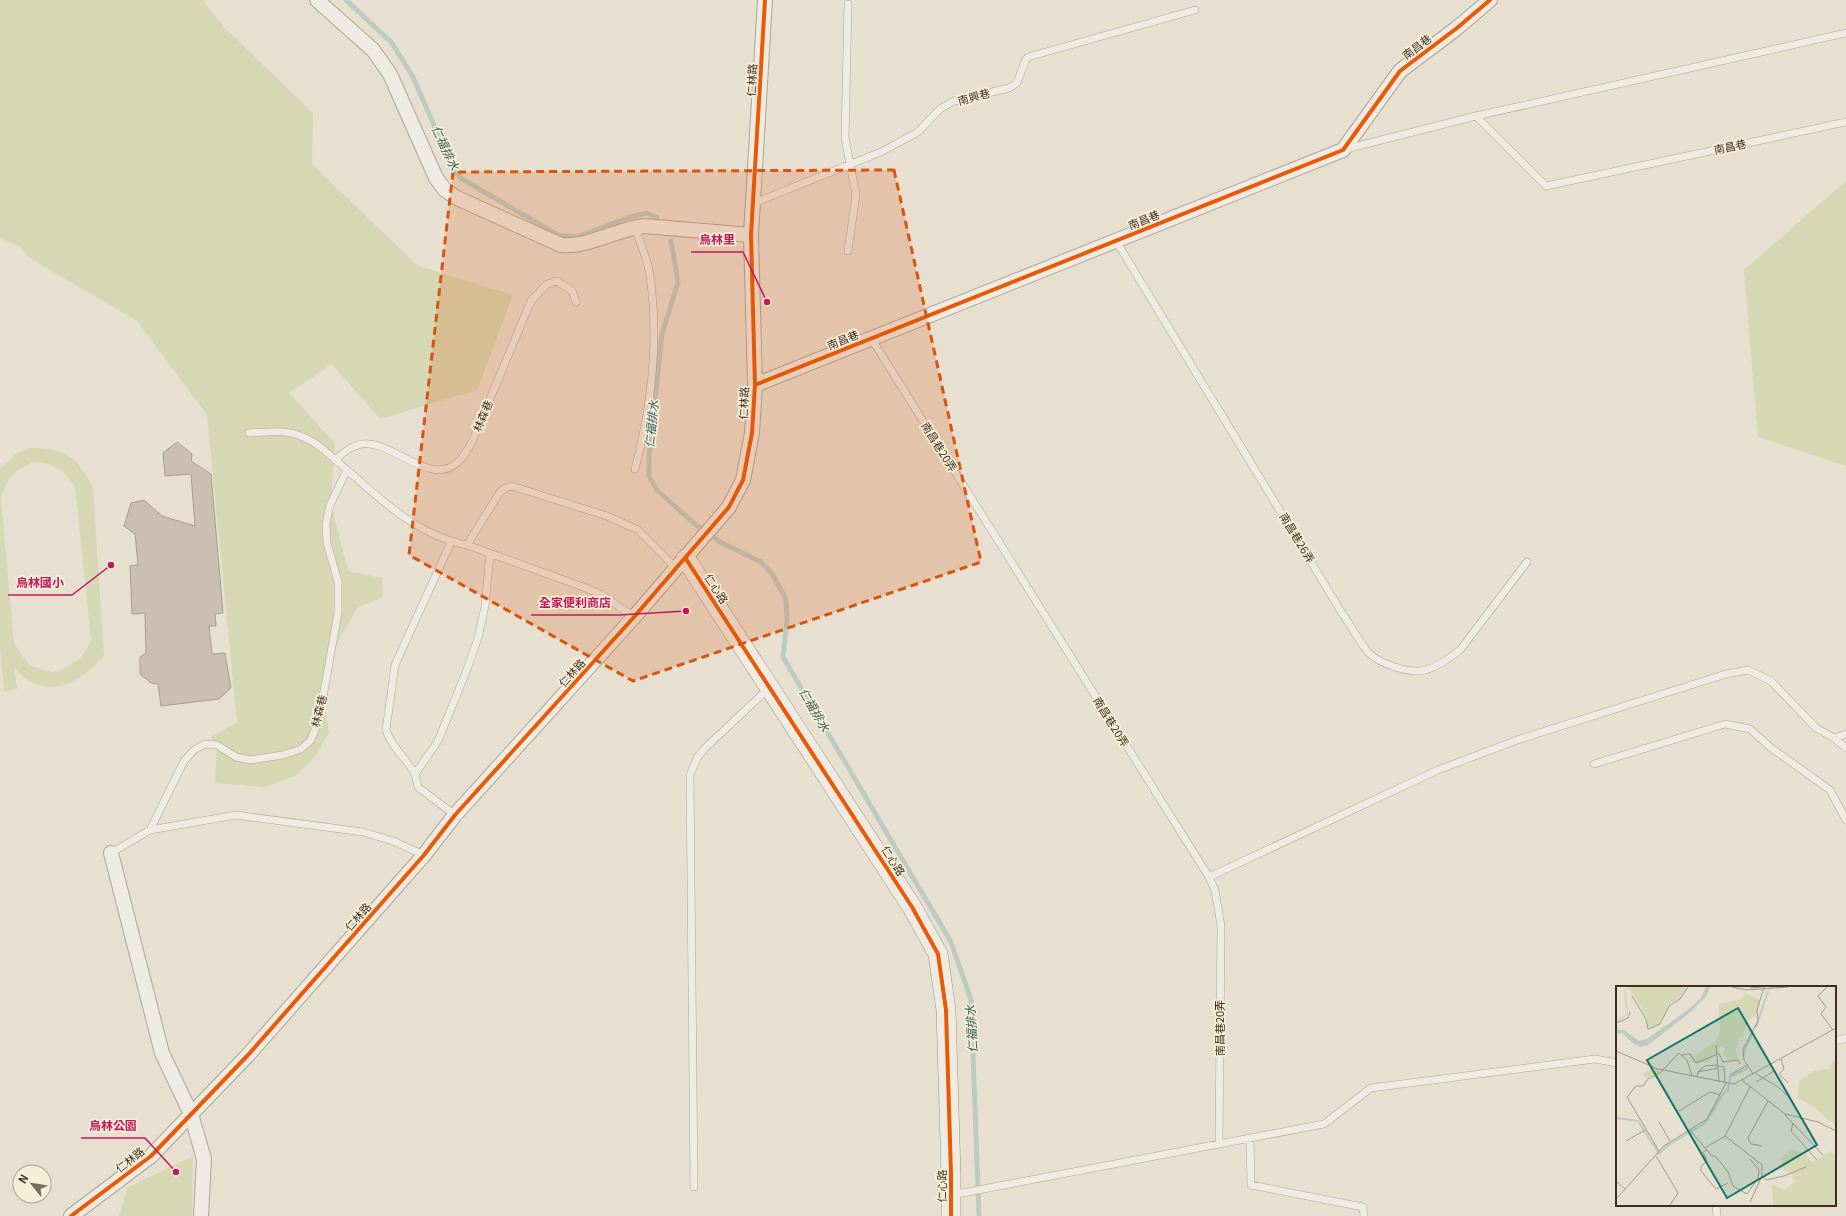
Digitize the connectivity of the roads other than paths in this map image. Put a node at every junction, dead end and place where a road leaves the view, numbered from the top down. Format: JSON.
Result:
{"nodes":[{"id":1,"x":317,"y":0,"type":"edge"},
{"id":2,"x":765,"y":0,"type":"edge"},
{"id":3,"x":1490,"y":0,"type":"edge"},
{"id":4,"x":848,"y":4,"type":"dead end"},
{"id":5,"x":1195,"y":10,"type":"dead end"},
{"id":6,"x":1846,"y":32,"type":"edge"},
{"id":7,"x":1476,"y":116,"type":"junction"},
{"id":8,"x":1846,"y":122,"type":"edge"},
{"id":9,"x":1343,"y":150,"type":"junction"},
{"id":10,"x":850,"y":164,"type":"junction"},
{"id":11,"x":754,"y":203,"type":"junction"},
{"id":12,"x":635,"y":227,"type":"junction"},
{"id":13,"x":751,"y":235,"type":"junction"},
{"id":14,"x":1116,"y":241,"type":"junction"},
{"id":15,"x":848,"y":250,"type":"dead end"},
{"id":16,"x":576,"y":302,"type":"dead end"},
{"id":17,"x":871,"y":338,"type":"junction"},
{"id":18,"x":755,"y":385,"type":"junction"},
{"id":19,"x":249,"y":433,"type":"dead end"},
{"id":20,"x":335,"y":460,"type":"junction"},
{"id":21,"x":635,"y":469,"type":"dead end"},
{"id":22,"x":347,"y":470,"type":"junction"},
{"id":23,"x":451,"y":542,"type":"junction"},
{"id":24,"x":467,"y":545,"type":"junction"},
{"id":25,"x":490,"y":554,"type":"junction"},
{"id":26,"x":1527,"y":562,"type":"dead end"},
{"id":27,"x":681,"y":564,"type":"junction"},
{"id":28,"x":634,"y":617,"type":"junction"},
{"id":29,"x":770,"y":687,"type":"junction"},
{"id":30,"x":1846,"y":734,"type":"edge"},
{"id":31,"x":1834,"y":738,"type":"junction"},
{"id":32,"x":1846,"y":748,"type":"edge"},
{"id":33,"x":1594,"y":764,"type":"dead end"},
{"id":34,"x":415,"y":774,"type":"junction"},
{"id":35,"x":455,"y":815,"type":"junction"},
{"id":36,"x":1846,"y":820,"type":"edge"},
{"id":37,"x":150,"y":830,"type":"junction"},
{"id":38,"x":111,"y":853,"type":"joint"},
{"id":39,"x":424,"y":855,"type":"junction"},
{"id":40,"x":1209,"y":877,"type":"junction"},
{"id":41,"x":1846,"y":1038,"type":"edge"},
{"id":42,"x":1836,"y":1041,"type":"edge"},
{"id":43,"x":1616,"y":1063,"type":"edge"},
{"id":44,"x":191,"y":1114,"type":"junction"},
{"id":45,"x":1250,"y":1138,"type":"junction"},
{"id":46,"x":1219,"y":1144,"type":"junction"},
{"id":47,"x":694,"y":1187,"type":"dead end"},
{"id":48,"x":951,"y":1195,"type":"junction"},
{"id":49,"x":1716,"y":1206,"type":"edge"},
{"id":50,"x":71,"y":1216,"type":"edge"},
{"id":51,"x":201,"y":1216,"type":"edge"},
{"id":52,"x":951,"y":1216,"type":"edge"},
{"id":53,"x":1364,"y":1216,"type":"edge"},
{"id":54,"x":1717,"y":1216,"type":"edge"}],
"edges":[{"from":1,"to":12,"type":"street"},
{"from":2,"to":11,"type":"street","name":"仁林路"},
{"from":3,"to":9,"type":"street","name":"南昌巷"},
{"from":4,"to":10,"type":"lane"},
{"from":5,"to":10,"type":"lane","name":"南興巷"},
{"from":6,"to":7,"type":"lane","name":"南昌巷"},
{"from":7,"to":8,"type":"lane","name":"南昌巷"},
{"from":7,"to":9,"type":"lane","name":"南昌巷"},
{"from":9,"to":14,"type":"street","name":"南昌巷"},
{"from":10,"to":11,"type":"lane","name":"南興巷"},
{"from":10,"to":15,"type":"lane"},
{"from":11,"to":13,"type":"street","name":"仁林路"},
{"from":12,"to":13,"type":"street"},
{"from":12,"to":21,"type":"lane"},
{"from":13,"to":18,"type":"street","name":"仁林路"},
{"from":14,"to":17,"type":"street","name":"南昌巷"},
{"from":14,"to":26,"type":"lane","name":"南昌巷26弄"},
{"from":16,"to":20,"type":"lane","name":"林森巷"},
{"from":17,"to":18,"type":"street","name":"南昌巷"},
{"from":17,"to":40,"type":"lane","name":"南昌巷20弄"},
{"from":18,"to":27,"type":"street","name":"仁林路"},
{"from":19,"to":20,"type":"lane"},
{"from":20,"to":22,"type":"lane"},
{"from":22,"to":23,"type":"lane"},
{"from":22,"to":37,"type":"lane","name":"林森巷"},
{"from":23,"to":24,"type":"lane"},
{"from":23,"to":34,"type":"lane"},
{"from":24,"to":25,"type":"lane"},
{"from":24,"to":27,"type":"lane"},
{"from":25,"to":28,"type":"lane"},
{"from":25,"to":34,"type":"lane"},
{"from":27,"to":28,"type":"street","name":"仁林路"},
{"from":27,"to":29,"type":"street","name":"仁心路"},
{"from":28,"to":35,"type":"street","name":"仁林路"},
{"from":29,"to":47,"type":"lane"},
{"from":29,"to":48,"type":"street","name":"仁心路"},
{"from":30,"to":31,"type":"lane"},
{"from":31,"to":32,"type":"lane"},
{"from":31,"to":40,"type":"lane"},
{"from":33,"to":36,"type":"lane"},
{"from":34,"to":35,"type":"lane"},
{"from":35,"to":39,"type":"street","name":"仁林路"},
{"from":37,"to":38,"type":"lane"},
{"from":37,"to":39,"type":"lane"},
{"from":38,"to":44,"type":"street"},
{"from":39,"to":44,"type":"street","name":"仁林路"},
{"from":40,"to":46,"type":"lane","name":"南昌巷20弄"},
{"from":41,"to":42,"type":"lane"},
{"from":43,"to":45,"type":"lane"},
{"from":44,"to":50,"type":"street","name":"仁林路"},
{"from":44,"to":51,"type":"street"},
{"from":45,"to":46,"type":"lane"},
{"from":45,"to":53,"type":"lane"},
{"from":46,"to":48,"type":"lane"},
{"from":48,"to":52,"type":"street","name":"仁心路"},
{"from":49,"to":54,"type":"lane"}]}
